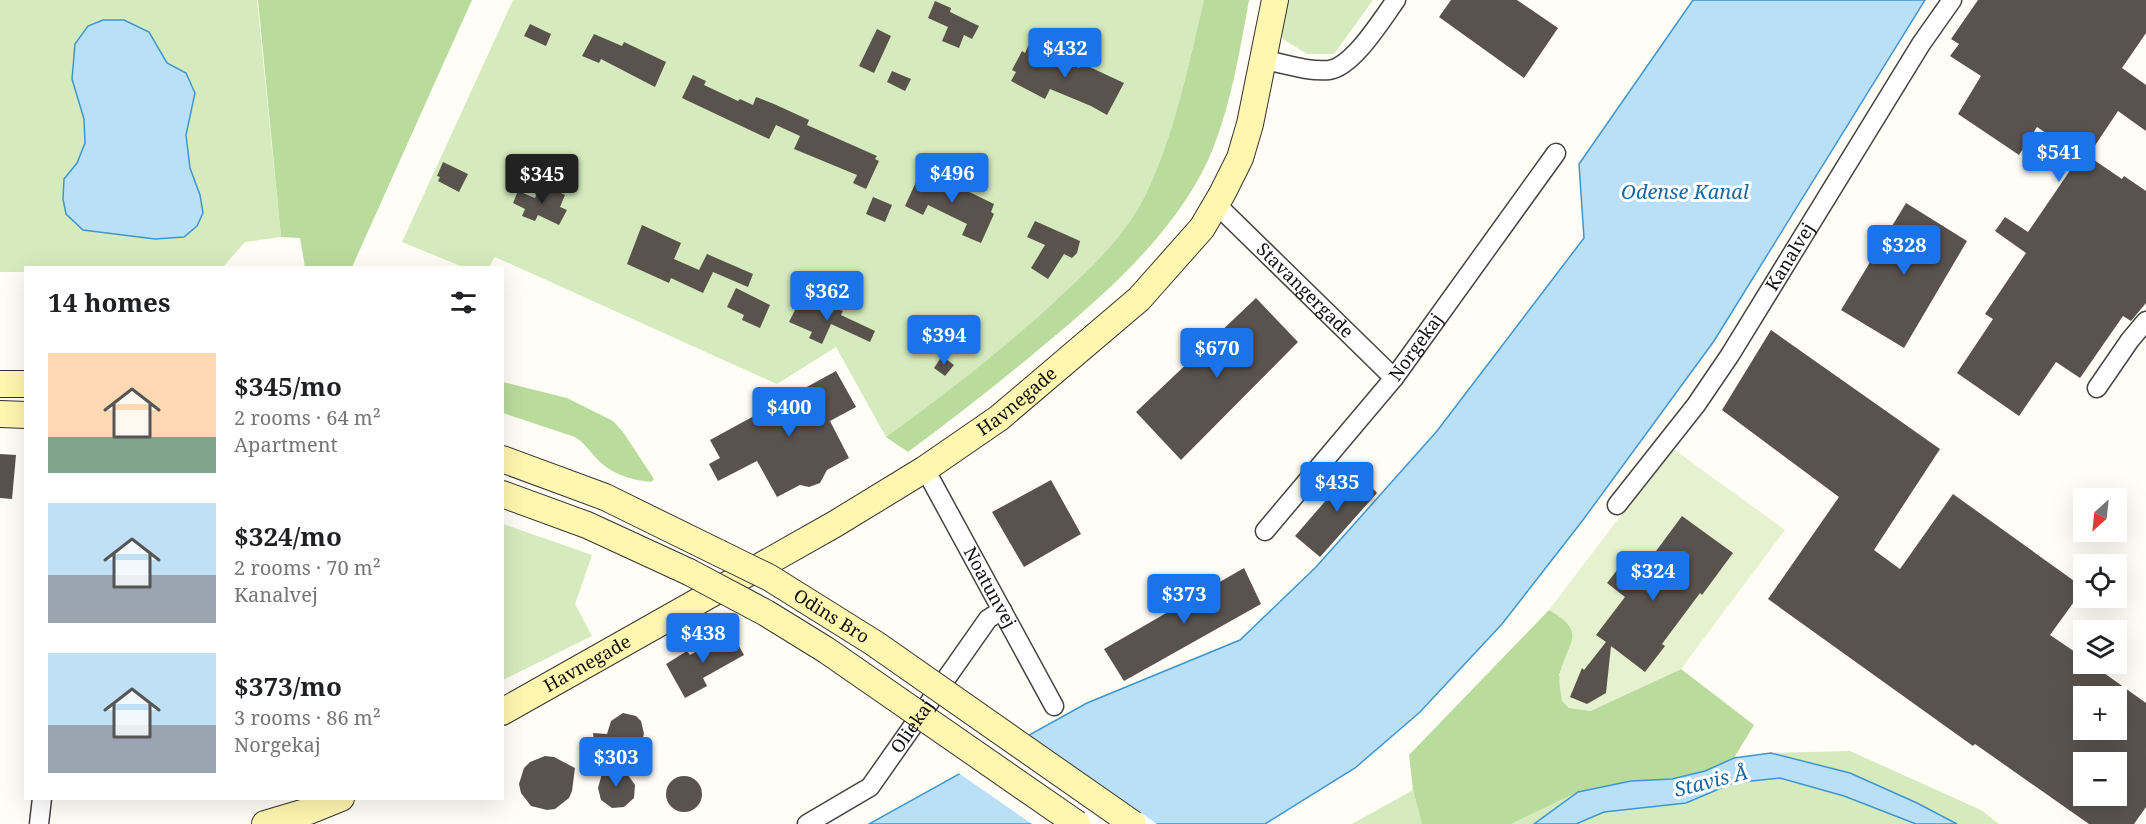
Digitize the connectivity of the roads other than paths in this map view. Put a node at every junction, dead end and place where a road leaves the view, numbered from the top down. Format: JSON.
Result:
{"nodes":[{"id":1,"x":1275,"y":0,"type":"edge"},
{"id":2,"x":1396,"y":0,"type":"edge"},
{"id":3,"x":1952,"y":0,"type":"edge"},
{"id":4,"x":1264,"y":60,"type":"junction"},
{"id":5,"x":1556,"y":153,"type":"dead end"},
{"id":6,"x":1216,"y":204,"type":"junction"},
{"id":7,"x":2146,"y":321,"type":"edge"},
{"id":8,"x":1394,"y":378,"type":"junction"},
{"id":9,"x":2097,"y":388,"type":"dead end"},
{"id":10,"x":0,"y":414,"type":"edge"},
{"id":11,"x":24,"y":415,"type":"edge"},
{"id":12,"x":504,"y":460,"type":"edge"},
{"id":13,"x":925,"y":470,"type":"junction"},
{"id":14,"x":504,"y":495,"type":"edge"},
{"id":15,"x":1617,"y":505,"type":"dead end"},
{"id":16,"x":1265,"y":531,"type":"dead end"},
{"id":17,"x":1002,"y":609,"type":"junction"},
{"id":18,"x":1054,"y":706,"type":"dead end"},
{"id":19,"x":504,"y":711,"type":"edge"},
{"id":20,"x":42,"y":800,"type":"edge"},
{"id":21,"x":337,"y":800,"type":"edge"},
{"id":22,"x":313,"y":817,"type":"edge"},
{"id":23,"x":39,"y":824,"type":"edge"},
{"id":24,"x":265,"y":824,"type":"edge"},
{"id":25,"x":807,"y":824,"type":"edge"},
{"id":26,"x":1077,"y":824,"type":"edge"},
{"id":27,"x":1133,"y":824,"type":"edge"}],
"edges":[{"from":1,"to":4,"type":"main road","name":"Havnegade"},
{"from":2,"to":4,"type":"street"},
{"from":3,"to":15,"type":"street","name":"Kanalvej"},
{"from":4,"to":6,"type":"main road","name":"Havnegade"},
{"from":5,"to":8,"type":"street","name":"Norgekaj"},
{"from":6,"to":8,"type":"street","name":"Stavangergade"},
{"from":6,"to":13,"type":"main road","name":"Havnegade"},
{"from":7,"to":9,"type":"street"},
{"from":8,"to":16,"type":"street","name":"Norgekaj"},
{"from":10,"to":11,"type":"main road"},
{"from":12,"to":27,"type":"main road","name":"Odins Bro","bridge":true},
{"from":13,"to":17,"type":"street","name":"Noatunvej"},
{"from":13,"to":19,"type":"main road","name":"Havnegade"},
{"from":14,"to":26,"type":"main road","name":"Odins Bro","bridge":true},
{"from":17,"to":18,"type":"street","name":"Noatunvej"},
{"from":17,"to":25,"type":"street","name":"Oliekaj"},
{"from":20,"to":23,"type":"street"},
{"from":21,"to":22,"type":"main road"},
{"from":22,"to":24,"type":"main road"}]}
